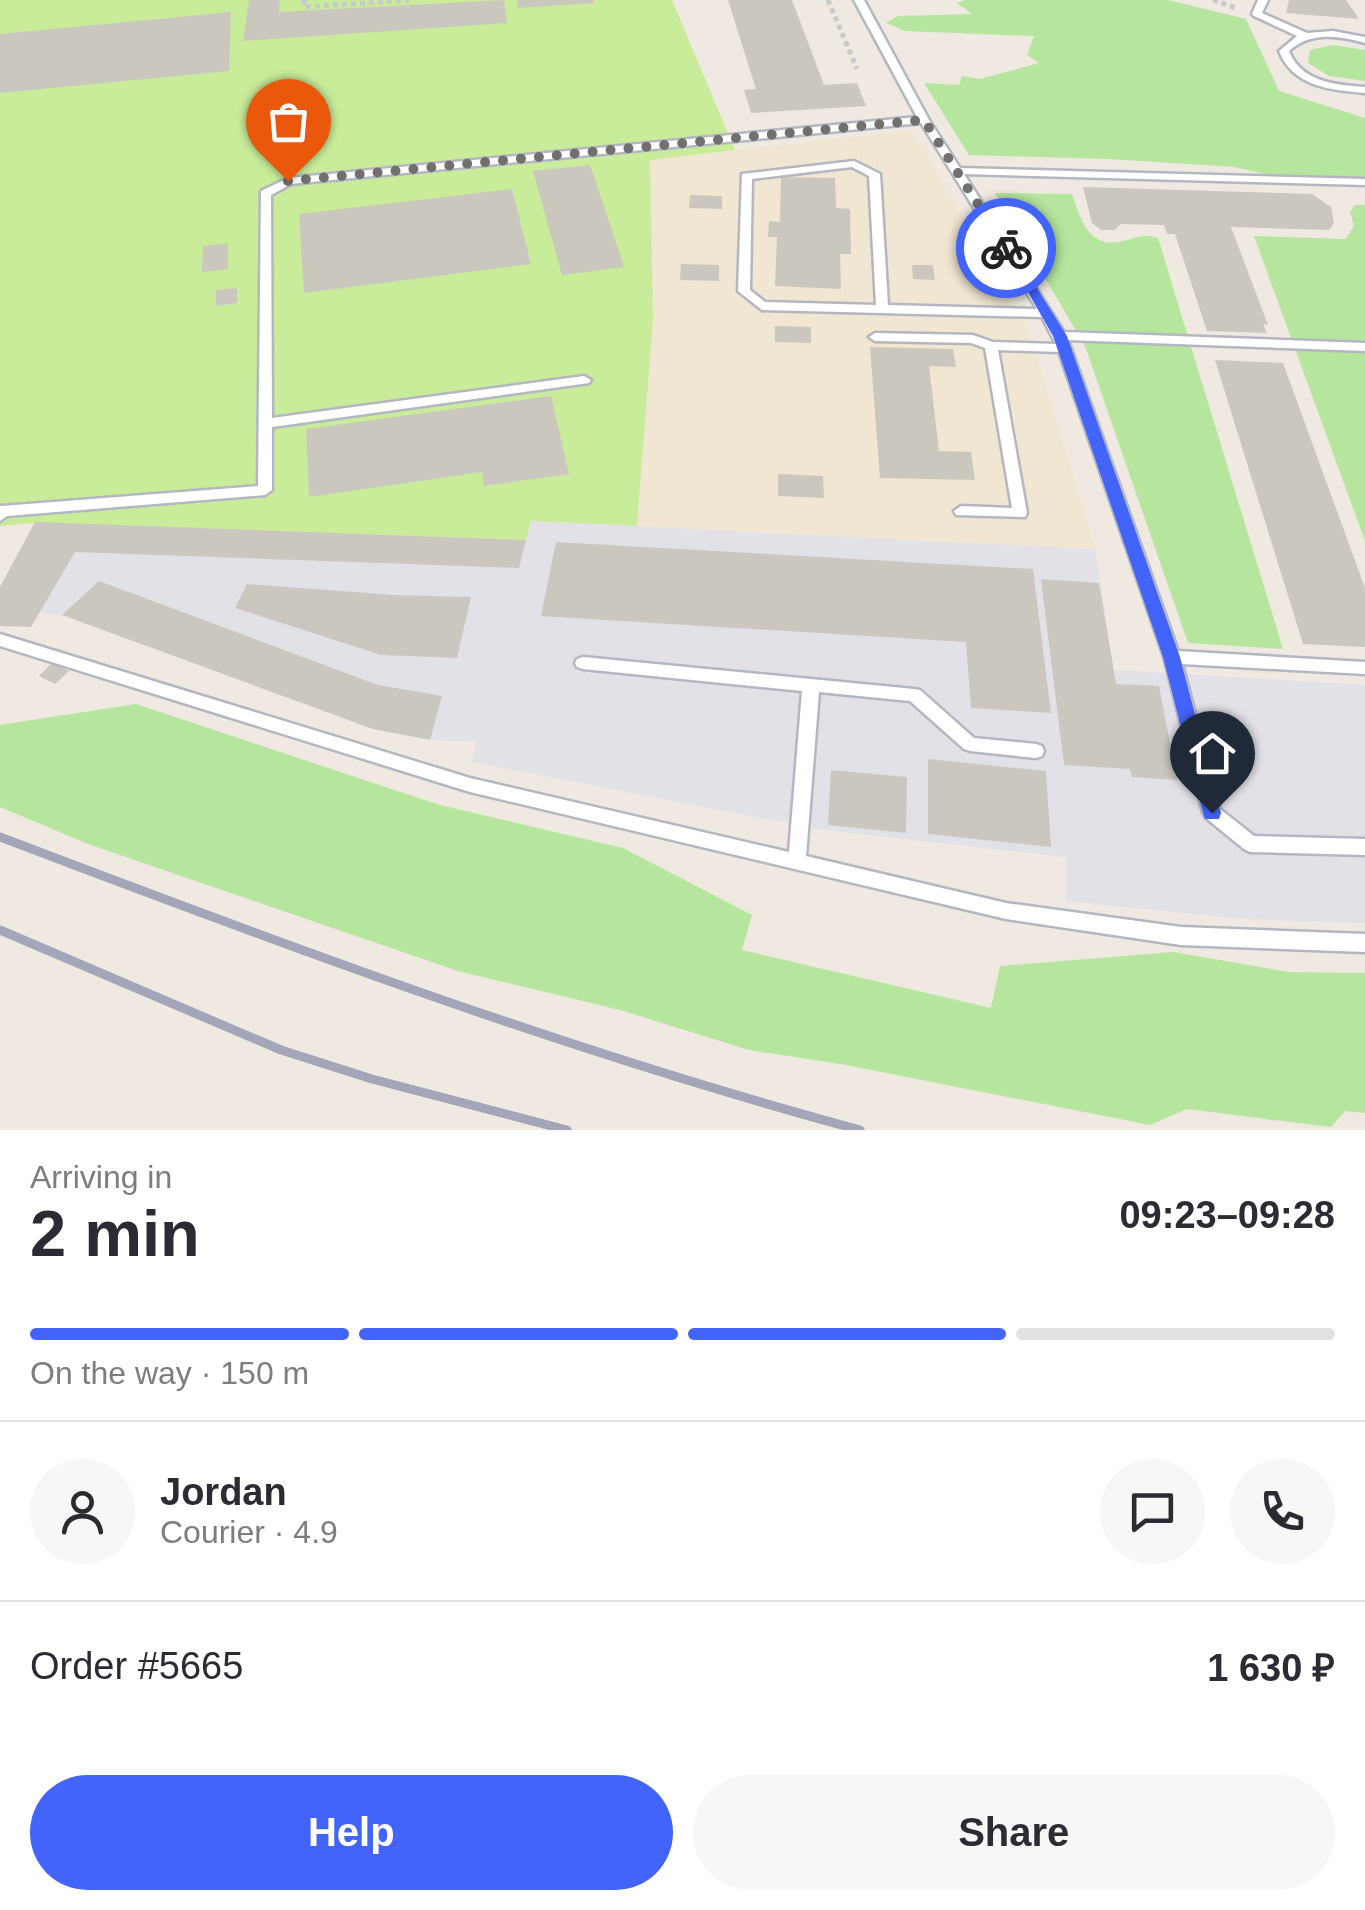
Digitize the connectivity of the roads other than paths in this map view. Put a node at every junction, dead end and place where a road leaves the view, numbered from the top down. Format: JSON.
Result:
{"nodes":[{"id":1,"x":859,"y":0,"type":"edge"},
{"id":2,"x":1263,"y":0,"type":"edge"},
{"id":3,"x":1306,"y":36,"type":"junction"},
{"id":4,"x":1365,"y":38,"type":"edge"},
{"id":5,"x":1365,"y":91,"type":"edge"},
{"id":6,"x":924,"y":120,"type":"junction"},
{"id":7,"x":958,"y":171,"type":"junction"},
{"id":8,"x":1365,"y":182,"type":"edge"},
{"id":9,"x":882,"y":309,"type":"junction"},
{"id":10,"x":1046,"y":313,"type":"junction"},
{"id":11,"x":875,"y":337,"type":"dead end"},
{"id":12,"x":1062,"y":342,"type":"junction"},
{"id":13,"x":990,"y":346,"type":"junction"},
{"id":14,"x":1365,"y":347,"type":"edge"},
{"id":15,"x":584,"y":380,"type":"dead end"},
{"id":16,"x":265,"y":423,"type":"junction"},
{"id":17,"x":961,"y":511,"type":"dead end"},
{"id":18,"x":0,"y":516,"type":"edge"},
{"id":19,"x":0,"y":640,"type":"edge"},
{"id":20,"x":1172,"y":657,"type":"junction"},
{"id":21,"x":583,"y":663,"type":"dead end"},
{"id":22,"x":1365,"y":668,"type":"edge"},
{"id":23,"x":811,"y":685,"type":"junction"},
{"id":24,"x":1036,"y":751,"type":"dead end"},
{"id":25,"x":1365,"y":848,"type":"edge"},
{"id":26,"x":798,"y":862,"type":"junction"},
{"id":27,"x":1365,"y":944,"type":"edge"}],
"edges":[{"from":1,"to":6,"type":"lane"},
{"from":2,"to":3,"type":"lane"},
{"from":3,"to":4,"type":"lane"},
{"from":3,"to":5,"type":"lane"},
{"from":6,"to":7,"type":"lane"},
{"from":6,"to":16,"type":"lane"},
{"from":7,"to":8,"type":"lane"},
{"from":7,"to":10,"type":"lane"},
{"from":9,"to":9,"type":"lane"},
{"from":9,"to":10,"type":"lane"},
{"from":10,"to":12,"type":"lane"},
{"from":11,"to":13,"type":"lane"},
{"from":12,"to":13,"type":"lane"},
{"from":12,"to":14,"type":"lane"},
{"from":12,"to":20,"type":"lane"},
{"from":13,"to":17,"type":"lane"},
{"from":15,"to":16,"type":"lane"},
{"from":16,"to":18,"type":"lane"},
{"from":19,"to":26,"type":"lane"},
{"from":20,"to":22,"type":"lane"},
{"from":20,"to":25,"type":"lane"},
{"from":21,"to":23,"type":"lane"},
{"from":23,"to":24,"type":"lane"},
{"from":23,"to":26,"type":"lane"},
{"from":26,"to":27,"type":"lane"}]}
